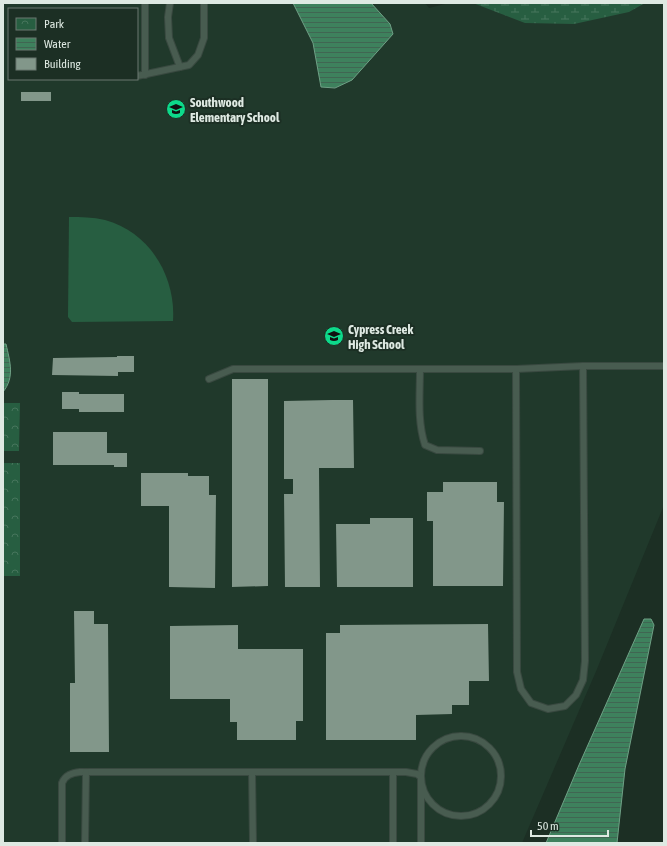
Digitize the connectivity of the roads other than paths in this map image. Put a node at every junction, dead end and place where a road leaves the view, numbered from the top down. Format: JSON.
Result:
{"nodes":[{"id":1,"x":144,"y":3,"type":"edge"},
{"id":2,"x":170,"y":3,"type":"edge"},
{"id":3,"x":204,"y":3,"type":"edge"},
{"id":4,"x":180,"y":67,"type":"junction"},
{"id":5,"x":145,"y":75,"type":"junction"},
{"id":6,"x":138,"y":76,"type":"edge"},
{"id":7,"x":583,"y":366,"type":"junction"},
{"id":8,"x":664,"y":366,"type":"edge"},
{"id":9,"x":420,"y":369,"type":"junction"},
{"id":10,"x":516,"y":369,"type":"junction"},
{"id":11,"x":209,"y":379,"type":"dead end"},
{"id":12,"x":480,"y":451,"type":"dead end"},
{"id":13,"x":86,"y":772,"type":"junction"},
{"id":14,"x":252,"y":772,"type":"junction"},
{"id":15,"x":393,"y":772,"type":"junction"},
{"id":16,"x":421,"y":776,"type":"junction"},
{"id":17,"x":62,"y":843,"type":"edge"},
{"id":18,"x":85,"y":843,"type":"edge"},
{"id":19,"x":253,"y":843,"type":"edge"},
{"id":20,"x":393,"y":843,"type":"edge"},
{"id":21,"x":421,"y":843,"type":"edge"}],
"edges":[{"from":1,"to":5,"type":"lane"},
{"from":2,"to":4,"type":"lane"},
{"from":3,"to":4,"type":"lane"},
{"from":4,"to":5,"type":"lane"},
{"from":5,"to":6,"type":"lane"},
{"from":7,"to":8,"type":"lane"},
{"from":7,"to":10,"type":"lane"},
{"from":7,"to":10,"type":"lane"},
{"from":9,"to":10,"type":"lane"},
{"from":9,"to":11,"type":"lane"},
{"from":9,"to":12,"type":"lane"},
{"from":13,"to":14,"type":"lane"},
{"from":13,"to":17,"type":"lane"},
{"from":13,"to":18,"type":"lane"},
{"from":14,"to":15,"type":"lane"},
{"from":14,"to":19,"type":"lane"},
{"from":15,"to":16,"type":"lane"},
{"from":15,"to":20,"type":"lane"},
{"from":16,"to":16,"type":"lane"},
{"from":16,"to":21,"type":"lane"}]}
